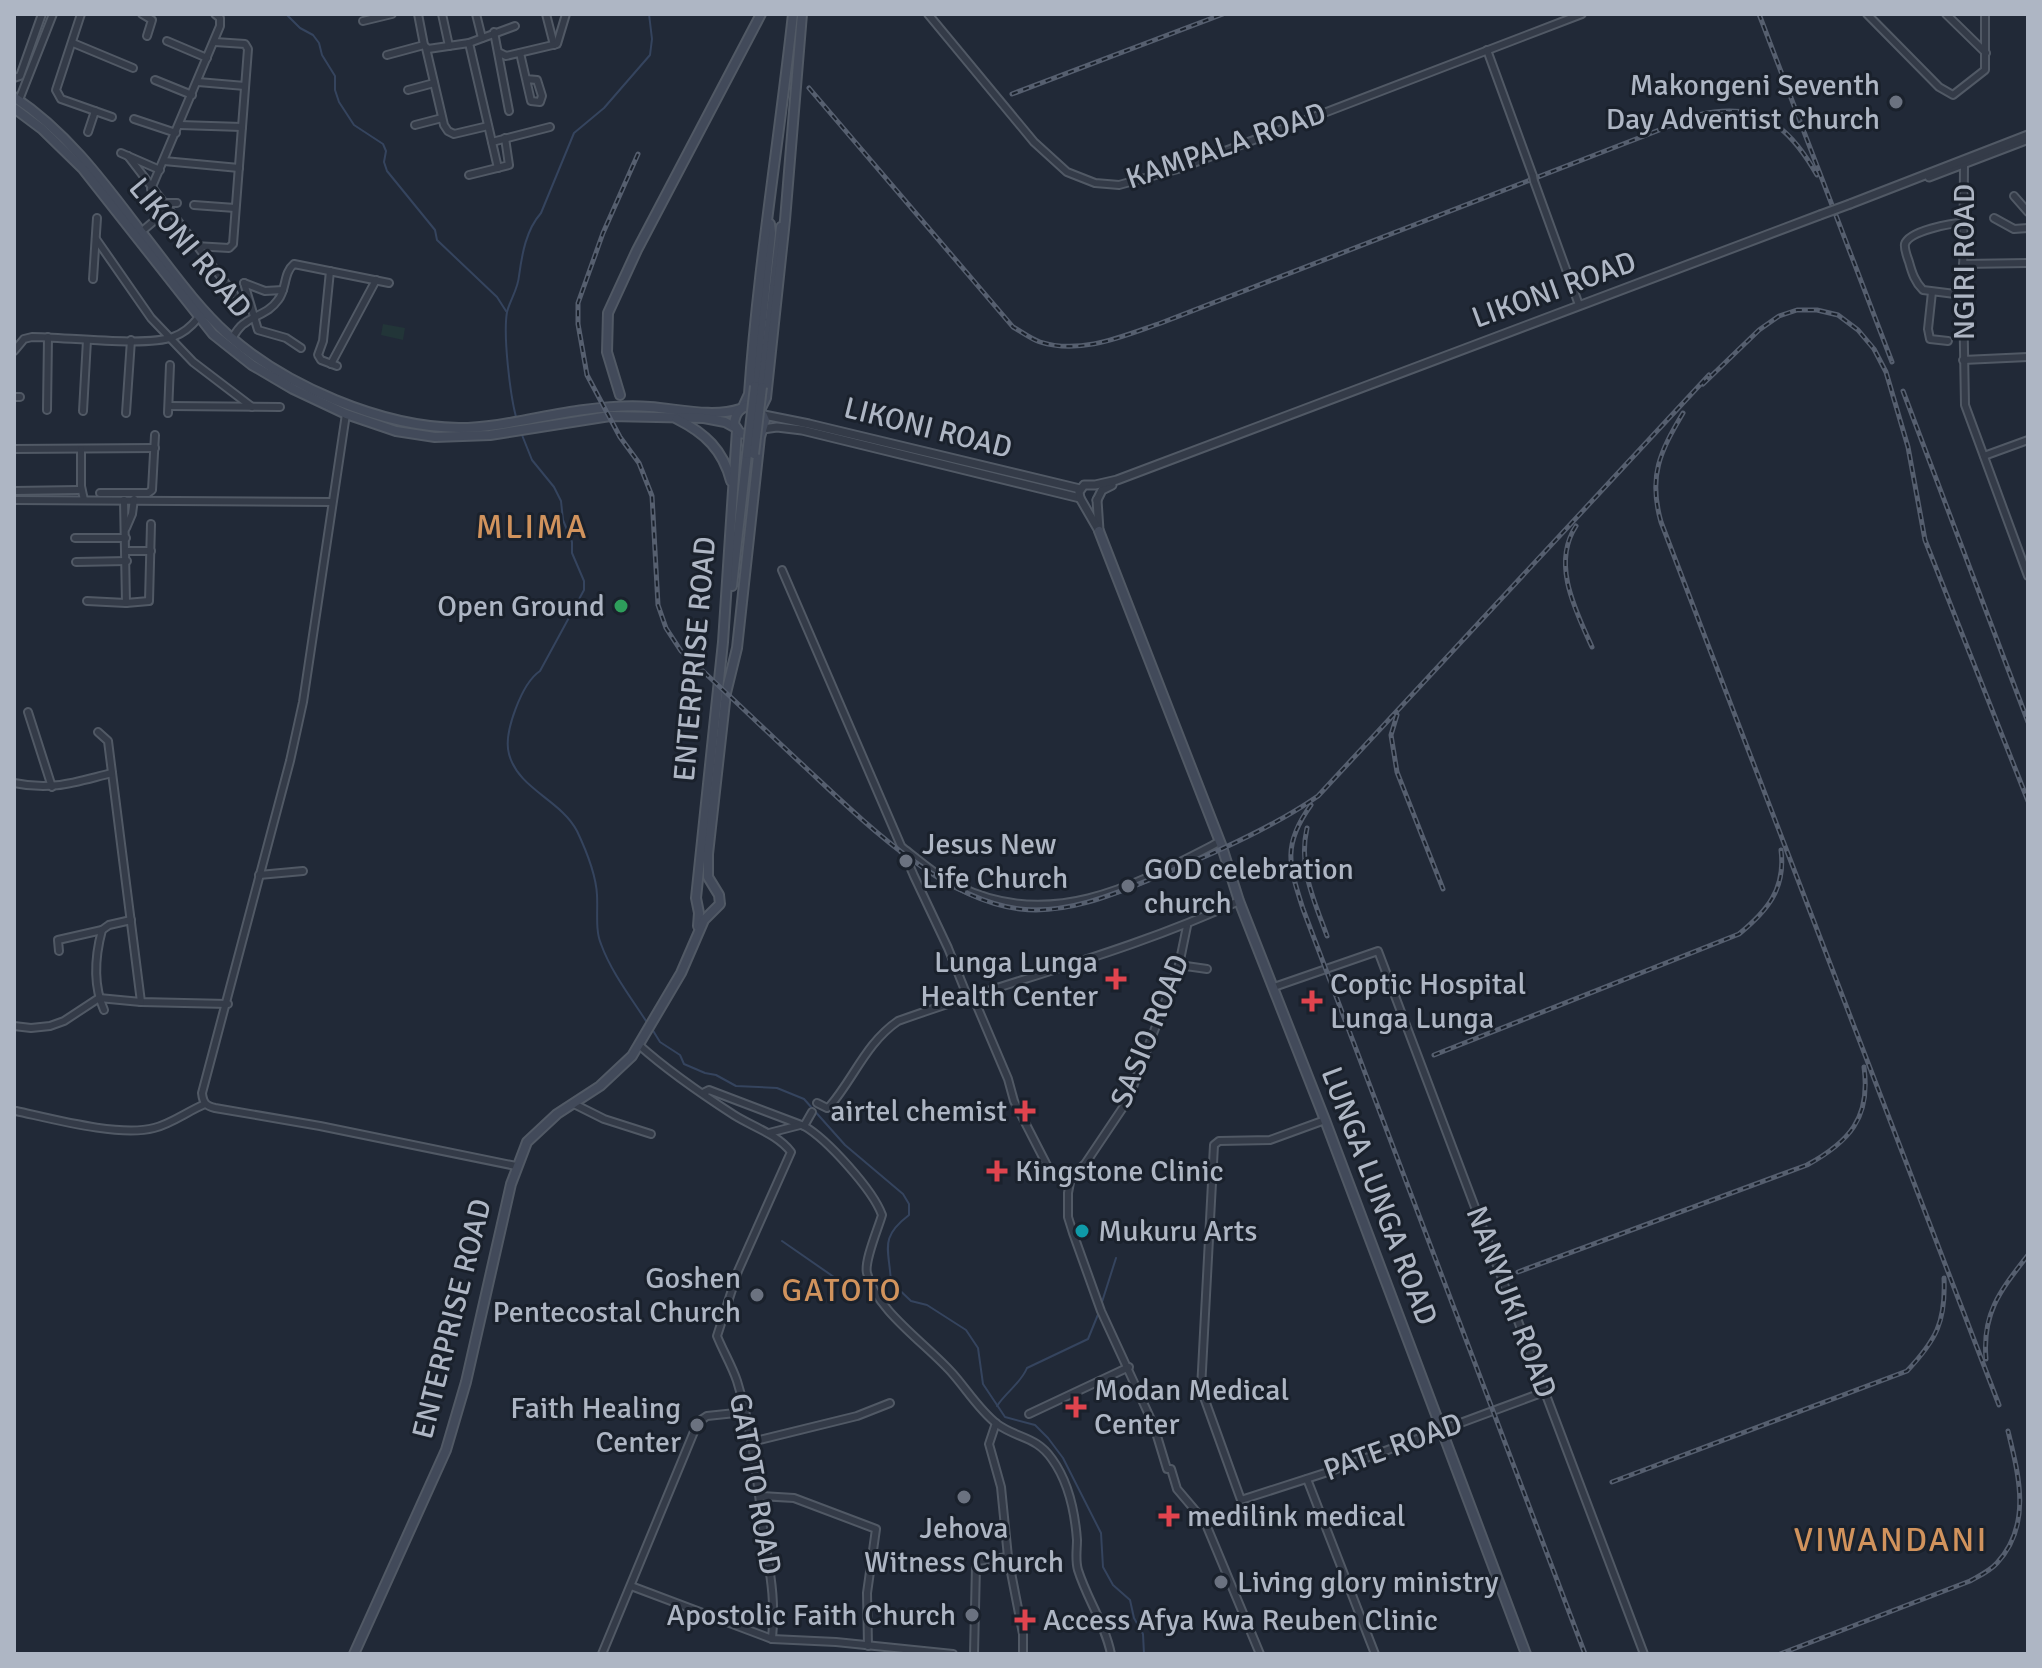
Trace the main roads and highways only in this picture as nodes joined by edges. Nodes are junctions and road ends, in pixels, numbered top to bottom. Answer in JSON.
{"nodes":[{"id":1,"x":761,"y":14,"type":"edge"},
{"id":2,"x":793,"y":14,"type":"edge"},
{"id":3,"x":802,"y":14,"type":"edge"},
{"id":4,"x":15,"y":104,"type":"edge"},
{"id":5,"x":768,"y":216,"type":"junction"},
{"id":6,"x":785,"y":220,"type":"junction"},
{"id":7,"x":620,"y":395,"type":"junction"},
{"id":8,"x":616,"y":406,"type":"junction"},
{"id":9,"x":628,"y":406,"type":"junction"},
{"id":10,"x":742,"y":408,"type":"junction"},
{"id":11,"x":726,"y":412,"type":"junction"},
{"id":12,"x":762,"y":412,"type":"junction"},
{"id":13,"x":636,"y":416,"type":"junction"},
{"id":14,"x":616,"y":417,"type":"junction"},
{"id":15,"x":671,"y":417,"type":"junction"},
{"id":16,"x":725,"y":422,"type":"junction"},
{"id":17,"x":736,"y":429,"type":"junction"},
{"id":18,"x":762,"y":430,"type":"junction"},
{"id":19,"x":734,"y":494,"type":"junction"},
{"id":20,"x":1099,"y":531,"type":"road end"},
{"id":21,"x":723,"y":642,"type":"junction"},
{"id":22,"x":737,"y":648,"type":"junction"},
{"id":23,"x":713,"y":888,"type":"junction"},
{"id":24,"x":698,"y":892,"type":"junction"},
{"id":25,"x":698,"y":906,"type":"junction"},
{"id":26,"x":711,"y":911,"type":"junction"},
{"id":27,"x":697,"y":934,"type":"junction"},
{"id":28,"x":354,"y":1654,"type":"edge"},
{"id":29,"x":1526,"y":1654,"type":"edge"}],
"edges":[{"from":1,"to":7,"type":"main road"},
{"from":2,"to":5,"type":"main road"},
{"from":3,"to":6,"type":"main road"},
{"from":4,"to":8,"type":"main road","name":"LIKONI ROAD"},
{"from":4,"to":14,"type":"main road","name":"LIKONI ROAD"},
{"from":5,"to":10,"type":"main road"},
{"from":5,"to":21,"type":"main road","bridge":true},
{"from":6,"to":12,"type":"main road"},
{"from":6,"to":22,"type":"main road","bridge":true},
{"from":7,"to":8,"type":"main road"},
{"from":7,"to":9,"type":"main road"},
{"from":8,"to":9,"type":"main road","name":"LIKONI ROAD"},
{"from":8,"to":14,"type":"main road"},
{"from":9,"to":11,"type":"main road","name":"LIKONI ROAD"},
{"from":9,"to":13,"type":"main road"},
{"from":10,"to":11,"type":"main road","name":"LIKONI ROAD"},
{"from":10,"to":12,"type":"main road"},
{"from":10,"to":17,"type":"main road"},
{"from":11,"to":16,"type":"main road"},
{"from":12,"to":18,"type":"main road"},
{"from":13,"to":14,"type":"main road","name":"LIKONI ROAD"},
{"from":13,"to":15,"type":"main road","name":"LIKONI ROAD"},
{"from":15,"to":16,"type":"main road","name":"LIKONI ROAD"},
{"from":15,"to":19,"type":"main road"},
{"from":16,"to":17,"type":"main road","name":"LIKONI ROAD"},
{"from":17,"to":18,"type":"main road"},
{"from":17,"to":19,"type":"main road","name":"ENTERPRISE ROAD"},
{"from":18,"to":22,"type":"main road","name":"ENTERPRISE ROAD"},
{"from":19,"to":21,"type":"main road","name":"ENTERPRISE ROAD"},
{"from":20,"to":29,"type":"main road","name":"LUNGA LUNGA ROAD"},
{"from":21,"to":24,"type":"main road","name":"ENTERPRISE ROAD"},
{"from":22,"to":23,"type":"main road","name":"ENTERPRISE ROAD"},
{"from":23,"to":24,"type":"main road"},
{"from":23,"to":26,"type":"main road"},
{"from":24,"to":25,"type":"main road"},
{"from":25,"to":26,"type":"main road"},
{"from":25,"to":27,"type":"main road"},
{"from":26,"to":27,"type":"main road"},
{"from":27,"to":28,"type":"main road","name":"ENTERPRISE ROAD"}]}
